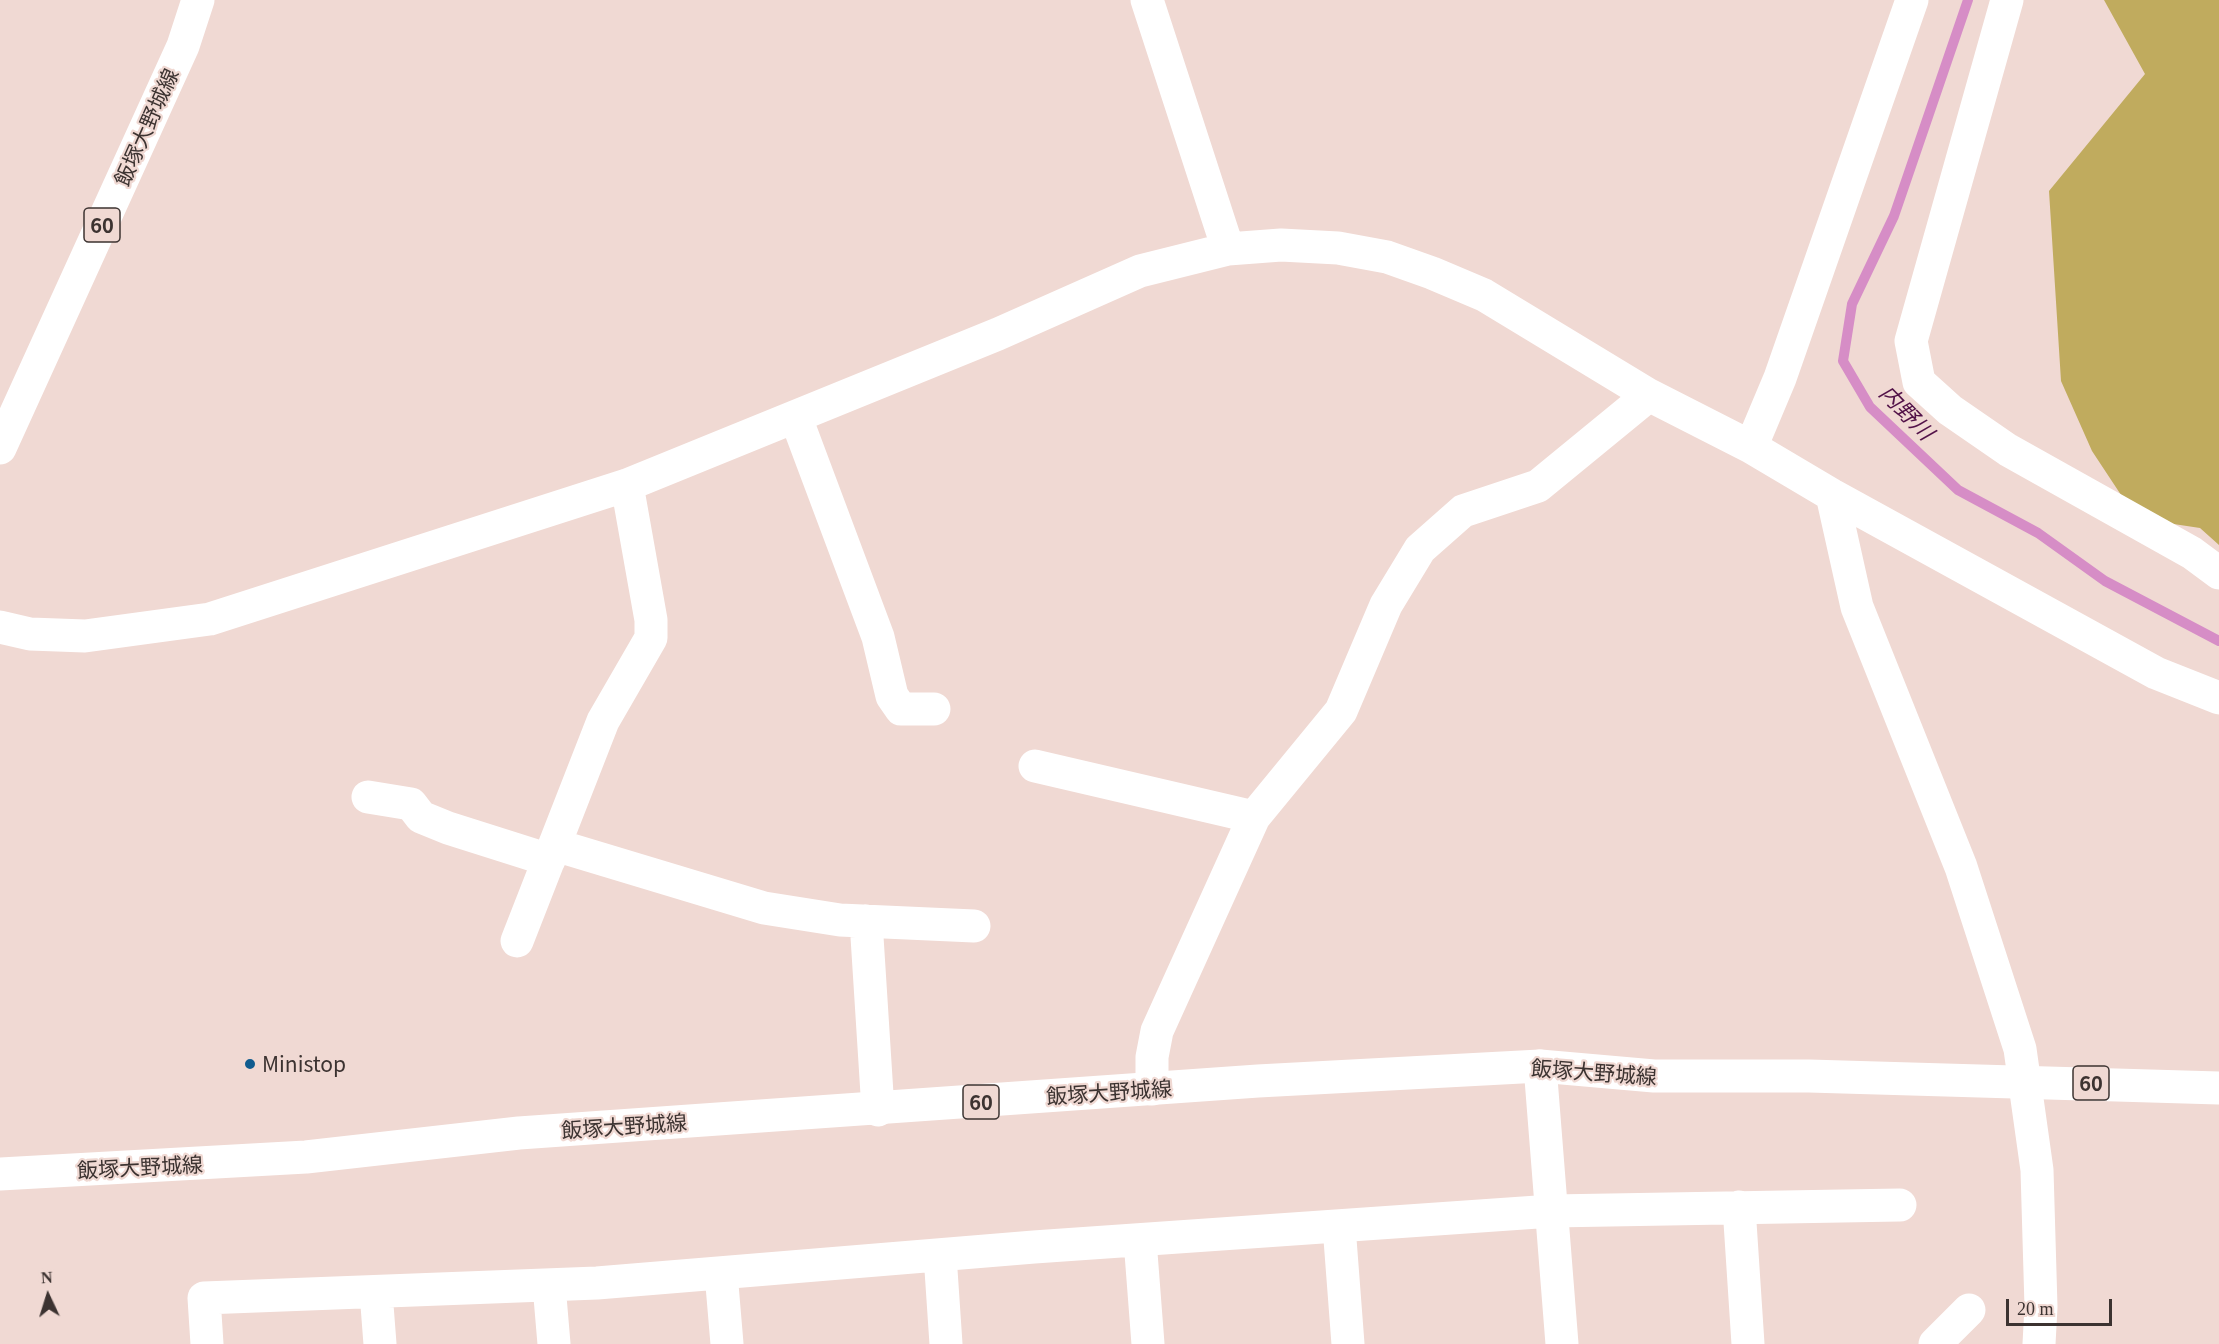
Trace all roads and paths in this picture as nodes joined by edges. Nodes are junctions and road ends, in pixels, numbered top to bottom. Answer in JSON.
{"nodes":[{"id":1,"x":198,"y":0,"type":"edge"},
{"id":2,"x":1147,"y":0,"type":"edge"},
{"id":3,"x":1912,"y":0,"type":"edge"},
{"id":4,"x":2007,"y":0,"type":"edge"},
{"id":5,"x":1228,"y":249,"type":"junction"},
{"id":6,"x":1649,"y":394,"type":"junction"},
{"id":7,"x":796,"y":418,"type":"junction"},
{"id":8,"x":1751,"y":447,"type":"junction"},
{"id":9,"x":0,"y":448,"type":"edge"},
{"id":10,"x":627,"y":485,"type":"junction"},
{"id":11,"x":1832,"y":495,"type":"junction"},
{"id":12,"x":2219,"y":573,"type":"edge"},
{"id":13,"x":0,"y":627,"type":"edge"},
{"id":14,"x":2219,"y":698,"type":"edge"},
{"id":15,"x":934,"y":710,"type":"dead end"},
{"id":16,"x":1035,"y":766,"type":"dead end"},
{"id":17,"x":368,"y":797,"type":"dead end"},
{"id":18,"x":1254,"y":817,"type":"junction"},
{"id":19,"x":552,"y":852,"type":"junction"},
{"id":20,"x":866,"y":921,"type":"junction"},
{"id":21,"x":974,"y":926,"type":"dead end"},
{"id":22,"x":517,"y":941,"type":"dead end"},
{"id":23,"x":1540,"y":1066,"type":"junction"},
{"id":24,"x":2219,"y":1088,"type":"edge"},
{"id":25,"x":1152,"y":1089,"type":"junction"},
{"id":26,"x":878,"y":1110,"type":"junction"},
{"id":27,"x":0,"y":1174,"type":"edge"},
{"id":28,"x":1899,"y":1205,"type":"dead end"},
{"id":29,"x":1739,"y":1207,"type":"junction"},
{"id":30,"x":1551,"y":1211,"type":"junction"},
{"id":31,"x":1339,"y":1226,"type":"junction"},
{"id":32,"x":1140,"y":1240,"type":"junction"},
{"id":33,"x":940,"y":1255,"type":"junction"},
{"id":34,"x":721,"y":1273,"type":"junction"},
{"id":35,"x":549,"y":1285,"type":"junction"},
{"id":36,"x":376,"y":1292,"type":"junction"},
{"id":37,"x":1969,"y":1310,"type":"dead end"},
{"id":38,"x":207,"y":1344,"type":"edge"},
{"id":39,"x":380,"y":1344,"type":"edge"},
{"id":40,"x":554,"y":1344,"type":"edge"},
{"id":41,"x":727,"y":1344,"type":"edge"},
{"id":42,"x":946,"y":1344,"type":"edge"},
{"id":43,"x":1148,"y":1344,"type":"edge"},
{"id":44,"x":1348,"y":1344,"type":"edge"},
{"id":45,"x":1562,"y":1344,"type":"edge"},
{"id":46,"x":1748,"y":1344,"type":"edge"},
{"id":47,"x":1935,"y":1344,"type":"edge"},
{"id":48,"x":2038,"y":1344,"type":"edge"}],
"edges":[{"from":1,"to":9,"type":"street","name":"飯塚大野城線","number":"60"},
{"from":2,"to":5,"type":"street"},
{"from":3,"to":8,"type":"street"},
{"from":4,"to":12,"type":"street"},
{"from":5,"to":6,"type":"street"},
{"from":5,"to":7,"type":"street"},
{"from":6,"to":8,"type":"street"},
{"from":6,"to":18,"type":"street"},
{"from":7,"to":10,"type":"street"},
{"from":7,"to":15,"type":"street"},
{"from":8,"to":11,"type":"street"},
{"from":10,"to":13,"type":"street"},
{"from":10,"to":19,"type":"street"},
{"from":11,"to":14,"type":"street"},
{"from":11,"to":48,"type":"street"},
{"from":16,"to":18,"type":"street"},
{"from":17,"to":19,"type":"street"},
{"from":18,"to":25,"type":"street"},
{"from":19,"to":20,"type":"street"},
{"from":19,"to":22,"type":"street"},
{"from":20,"to":21,"type":"street"},
{"from":20,"to":26,"type":"street"},
{"from":23,"to":24,"type":"street","name":"飯塚大野城線","number":"60"},
{"from":23,"to":25,"type":"street","name":"飯塚大野城線","number":"60"},
{"from":23,"to":30,"type":"street"},
{"from":25,"to":26,"type":"street","name":"飯塚大野城線","number":"60"},
{"from":26,"to":27,"type":"street","name":"飯塚大野城線","number":"60"},
{"from":28,"to":29,"type":"street"},
{"from":29,"to":30,"type":"street"},
{"from":29,"to":46,"type":"street"},
{"from":30,"to":31,"type":"street"},
{"from":30,"to":45,"type":"street"},
{"from":31,"to":32,"type":"street"},
{"from":31,"to":44,"type":"street"},
{"from":32,"to":33,"type":"street"},
{"from":32,"to":43,"type":"street"},
{"from":33,"to":34,"type":"street"},
{"from":33,"to":42,"type":"street"},
{"from":34,"to":35,"type":"street"},
{"from":34,"to":41,"type":"street"},
{"from":35,"to":36,"type":"street"},
{"from":35,"to":40,"type":"street"},
{"from":36,"to":38,"type":"street"},
{"from":36,"to":39,"type":"street"},
{"from":37,"to":47,"type":"street"}]}
